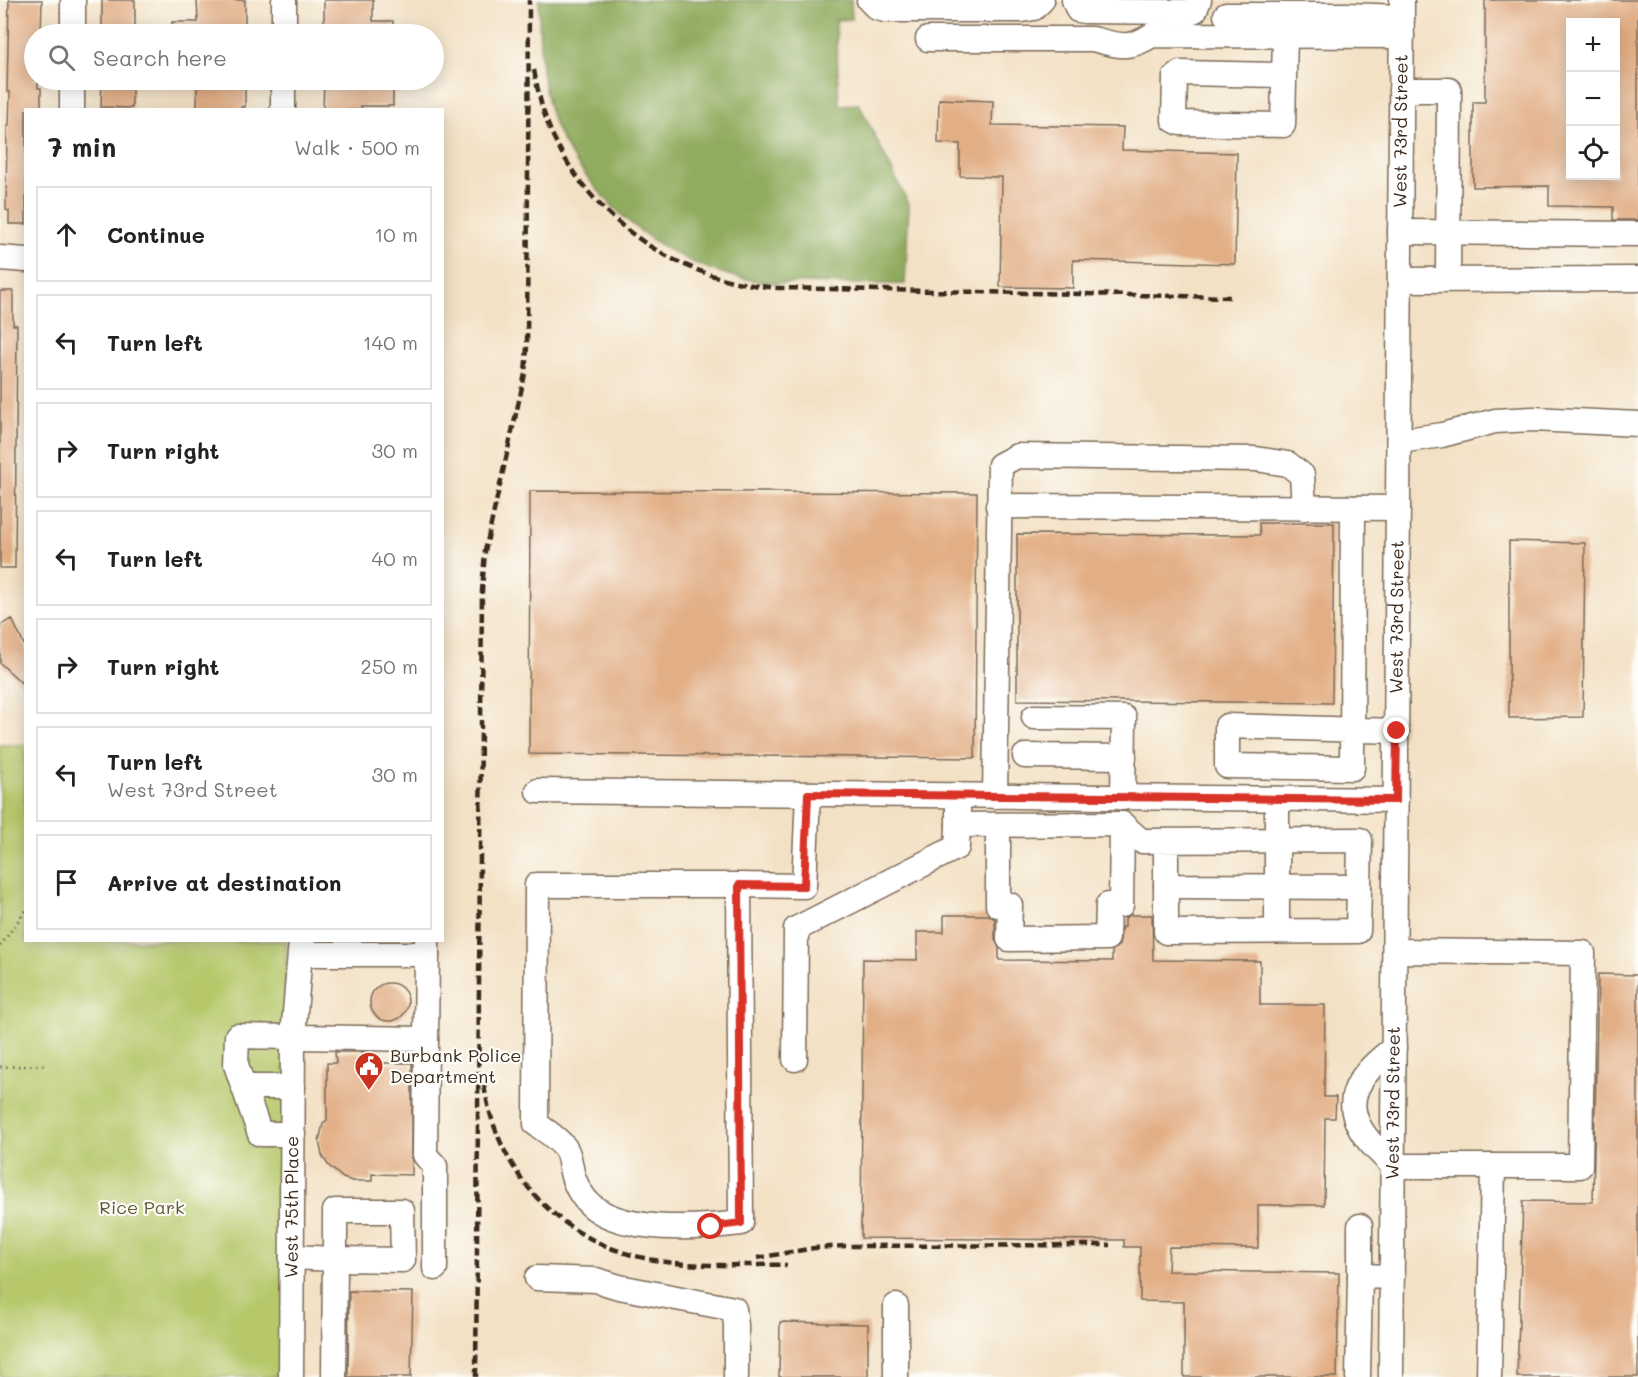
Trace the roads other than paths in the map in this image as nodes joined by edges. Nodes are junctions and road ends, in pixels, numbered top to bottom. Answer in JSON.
{"nodes":[{"id":1,"x":73,"y":0,"type":"edge"},
{"id":2,"x":284,"y":0,"type":"edge"},
{"id":3,"x":869,"y":0,"type":"edge"},
{"id":4,"x":1042,"y":0,"type":"edge"},
{"id":5,"x":1074,"y":0,"type":"edge"},
{"id":6,"x":1199,"y":0,"type":"edge"},
{"id":7,"x":1347,"y":8,"type":"edge"},
{"id":8,"x":1226,"y":15,"type":"dead end"},
{"id":9,"x":1402,"y":18,"type":"edge"},
{"id":10,"x":73,"y":24,"type":"edge"},
{"id":11,"x":284,"y":24,"type":"edge"},
{"id":12,"x":1285,"y":35,"type":"junction"},
{"id":13,"x":928,"y":39,"type":"dead end"},
{"id":14,"x":1284,"y":75,"type":"junction"},
{"id":15,"x":72,"y":90,"type":"edge"},
{"id":16,"x":283,"y":90,"type":"edge"},
{"id":17,"x":1401,"y":90,"type":"junction"},
{"id":18,"x":72,"y":108,"type":"edge"},
{"id":19,"x":283,"y":108,"type":"edge"},
{"id":20,"x":1400,"y":232,"type":"junction"},
{"id":21,"x":1448,"y":232,"type":"junction"},
{"id":22,"x":1638,"y":234,"type":"edge"},
{"id":23,"x":0,"y":258,"type":"edge"},
{"id":24,"x":24,"y":260,"type":"edge"},
{"id":25,"x":1448,"y":279,"type":"junction"},
{"id":26,"x":1638,"y":279,"type":"edge"},
{"id":27,"x":1400,"y":280,"type":"junction"},
{"id":28,"x":1638,"y":424,"type":"edge"},
{"id":29,"x":1399,"y":441,"type":"junction"},
{"id":30,"x":998,"y":507,"type":"junction"},
{"id":31,"x":1304,"y":508,"type":"junction"},
{"id":32,"x":1353,"y":508,"type":"junction"},
{"id":33,"x":1398,"y":508,"type":"junction"},
{"id":34,"x":1034,"y":717,"type":"dead end"},
{"id":35,"x":1353,"y":729,"type":"junction"},
{"id":36,"x":1397,"y":731,"type":"junction"},
{"id":37,"x":1025,"y":756,"type":"dead end"},
{"id":38,"x":1124,"y":757,"type":"junction"},
{"id":39,"x":1227,"y":766,"type":"junction"},
{"id":40,"x":538,"y":791,"type":"dead end"},
{"id":41,"x":808,"y":794,"type":"junction"},
{"id":42,"x":958,"y":795,"type":"junction"},
{"id":43,"x":995,"y":796,"type":"junction"},
{"id":44,"x":1132,"y":798,"type":"junction"},
{"id":45,"x":1226,"y":798,"type":"junction"},
{"id":46,"x":1277,"y":799,"type":"junction"},
{"id":47,"x":1396,"y":800,"type":"junction"},
{"id":48,"x":1122,"y":824,"type":"junction"},
{"id":49,"x":958,"y":825,"type":"junction"},
{"id":50,"x":998,"y":825,"type":"junction"},
{"id":51,"x":1141,"y":841,"type":"junction"},
{"id":52,"x":1166,"y":841,"type":"junction"},
{"id":53,"x":1277,"y":841,"type":"junction"},
{"id":54,"x":739,"y":885,"type":"junction"},
{"id":55,"x":1166,"y":886,"type":"junction"},
{"id":56,"x":1277,"y":887,"type":"junction"},
{"id":57,"x":1359,"y":887,"type":"junction"},
{"id":58,"x":1277,"y":931,"type":"junction"},
{"id":59,"x":301,"y":947,"type":"edge"},
{"id":60,"x":427,"y":947,"type":"edge"},
{"id":61,"x":1395,"y":951,"type":"junction"},
{"id":62,"x":293,"y":1037,"type":"junction"},
{"id":63,"x":426,"y":1039,"type":"junction"},
{"id":64,"x":1394,"y":1048,"type":"junction"},
{"id":65,"x":795,"y":1059,"type":"dead end"},
{"id":66,"x":244,"y":1087,"type":"junction"},
{"id":67,"x":293,"y":1088,"type":"junction"},
{"id":68,"x":293,"y":1134,"type":"junction"},
{"id":69,"x":1393,"y":1166,"type":"junction"},
{"id":70,"x":1493,"y":1166,"type":"junction"},
{"id":71,"x":1360,"y":1226,"type":"dead end"},
{"id":72,"x":292,"y":1257,"type":"junction"},
{"id":73,"x":435,"y":1268,"type":"dead end"},
{"id":74,"x":1360,"y":1276,"type":"junction"},
{"id":75,"x":1392,"y":1277,"type":"junction"},
{"id":76,"x":537,"y":1278,"type":"dead end"},
{"id":77,"x":896,"y":1306,"type":"dead end"},
{"id":78,"x":291,"y":1377,"type":"edge"},
{"id":79,"x":334,"y":1377,"type":"edge"},
{"id":80,"x":736,"y":1377,"type":"edge"},
{"id":81,"x":896,"y":1377,"type":"edge"},
{"id":82,"x":1358,"y":1377,"type":"edge"},
{"id":83,"x":1391,"y":1377,"type":"edge"},
{"id":84,"x":1489,"y":1377,"type":"edge"}],
"edges":[{"from":1,"to":10,"type":"street"},
{"from":2,"to":11,"type":"street"},
{"from":3,"to":4,"type":"street"},
{"from":5,"to":6,"type":"street"},
{"from":7,"to":8,"type":"street"},
{"from":7,"to":9,"type":"street"},
{"from":9,"to":12,"type":"street"},
{"from":9,"to":17,"type":"street","name":"West 73rd Street"},
{"from":12,"to":13,"type":"street"},
{"from":12,"to":14,"type":"street"},
{"from":14,"to":14,"type":"street"},
{"from":15,"to":18,"type":"street"},
{"from":16,"to":19,"type":"street"},
{"from":17,"to":20,"type":"street","name":"West 73rd Street"},
{"from":17,"to":21,"type":"street"},
{"from":20,"to":21,"type":"street"},
{"from":20,"to":27,"type":"street","name":"West 73rd Street"},
{"from":21,"to":22,"type":"street"},
{"from":21,"to":25,"type":"street"},
{"from":23,"to":24,"type":"street"},
{"from":25,"to":26,"type":"street"},
{"from":25,"to":27,"type":"street"},
{"from":27,"to":29,"type":"street","name":"West 73rd Street"},
{"from":28,"to":29,"type":"street"},
{"from":29,"to":33,"type":"street","name":"West 73rd Street"},
{"from":30,"to":31,"type":"street"},
{"from":30,"to":31,"type":"street"},
{"from":30,"to":43,"type":"street"},
{"from":31,"to":32,"type":"street"},
{"from":32,"to":33,"type":"street"},
{"from":32,"to":35,"type":"street"},
{"from":33,"to":36,"type":"street","name":"West 73rd Street"},
{"from":34,"to":38,"type":"street"},
{"from":35,"to":36,"type":"street"},
{"from":35,"to":39,"type":"street"},
{"from":35,"to":39,"type":"street"},
{"from":36,"to":47,"type":"street","name":"West 73rd Street"},
{"from":37,"to":38,"type":"street"},
{"from":38,"to":44,"type":"street"},
{"from":39,"to":45,"type":"street"},
{"from":40,"to":41,"type":"street"},
{"from":41,"to":42,"type":"street"},
{"from":41,"to":54,"type":"street"},
{"from":42,"to":43,"type":"street"},
{"from":42,"to":49,"type":"street"},
{"from":43,"to":44,"type":"street"},
{"from":44,"to":45,"type":"street"},
{"from":44,"to":51,"type":"street"},
{"from":45,"to":46,"type":"street"},
{"from":46,"to":47,"type":"street"},
{"from":46,"to":53,"type":"street"},
{"from":47,"to":61,"type":"street","name":"West 73rd Street"},
{"from":48,"to":50,"type":"street"},
{"from":48,"to":50,"type":"street"},
{"from":48,"to":51,"type":"street"},
{"from":49,"to":50,"type":"street"},
{"from":49,"to":65,"type":"street"},
{"from":51,"to":52,"type":"street"},
{"from":52,"to":53,"type":"street"},
{"from":52,"to":55,"type":"street"},
{"from":53,"to":56,"type":"street"},
{"from":53,"to":57,"type":"street"},
{"from":54,"to":54,"type":"street"},
{"from":55,"to":56,"type":"street"},
{"from":55,"to":58,"type":"street"},
{"from":56,"to":57,"type":"street"},
{"from":56,"to":58,"type":"street"},
{"from":57,"to":58,"type":"street"},
{"from":59,"to":60,"type":"street"},
{"from":59,"to":62,"type":"street","name":"West 75th Place"},
{"from":60,"to":63,"type":"street"},
{"from":61,"to":64,"type":"street","name":"West 73rd Street"},
{"from":61,"to":70,"type":"street"},
{"from":62,"to":63,"type":"street"},
{"from":62,"to":66,"type":"street"},
{"from":62,"to":67,"type":"street","name":"West 75th Place"},
{"from":63,"to":73,"type":"street"},
{"from":64,"to":69,"type":"street","name":"West 73rd Street"},
{"from":64,"to":69,"type":"street"},
{"from":66,"to":67,"type":"street"},
{"from":66,"to":68,"type":"street"},
{"from":67,"to":68,"type":"street","name":"West 75th Place"},
{"from":68,"to":72,"type":"street","name":"West 75th Place"},
{"from":69,"to":70,"type":"street"},
{"from":69,"to":75,"type":"street","name":"West 73rd Street"},
{"from":70,"to":84,"type":"street"},
{"from":71,"to":74,"type":"street"},
{"from":72,"to":78,"type":"street","name":"West 75th Place"},
{"from":72,"to":79,"type":"street"},
{"from":74,"to":75,"type":"street"},
{"from":74,"to":82,"type":"street"},
{"from":75,"to":83,"type":"street","name":"West 73rd Street"},
{"from":76,"to":80,"type":"street"},
{"from":77,"to":81,"type":"street"}]}
